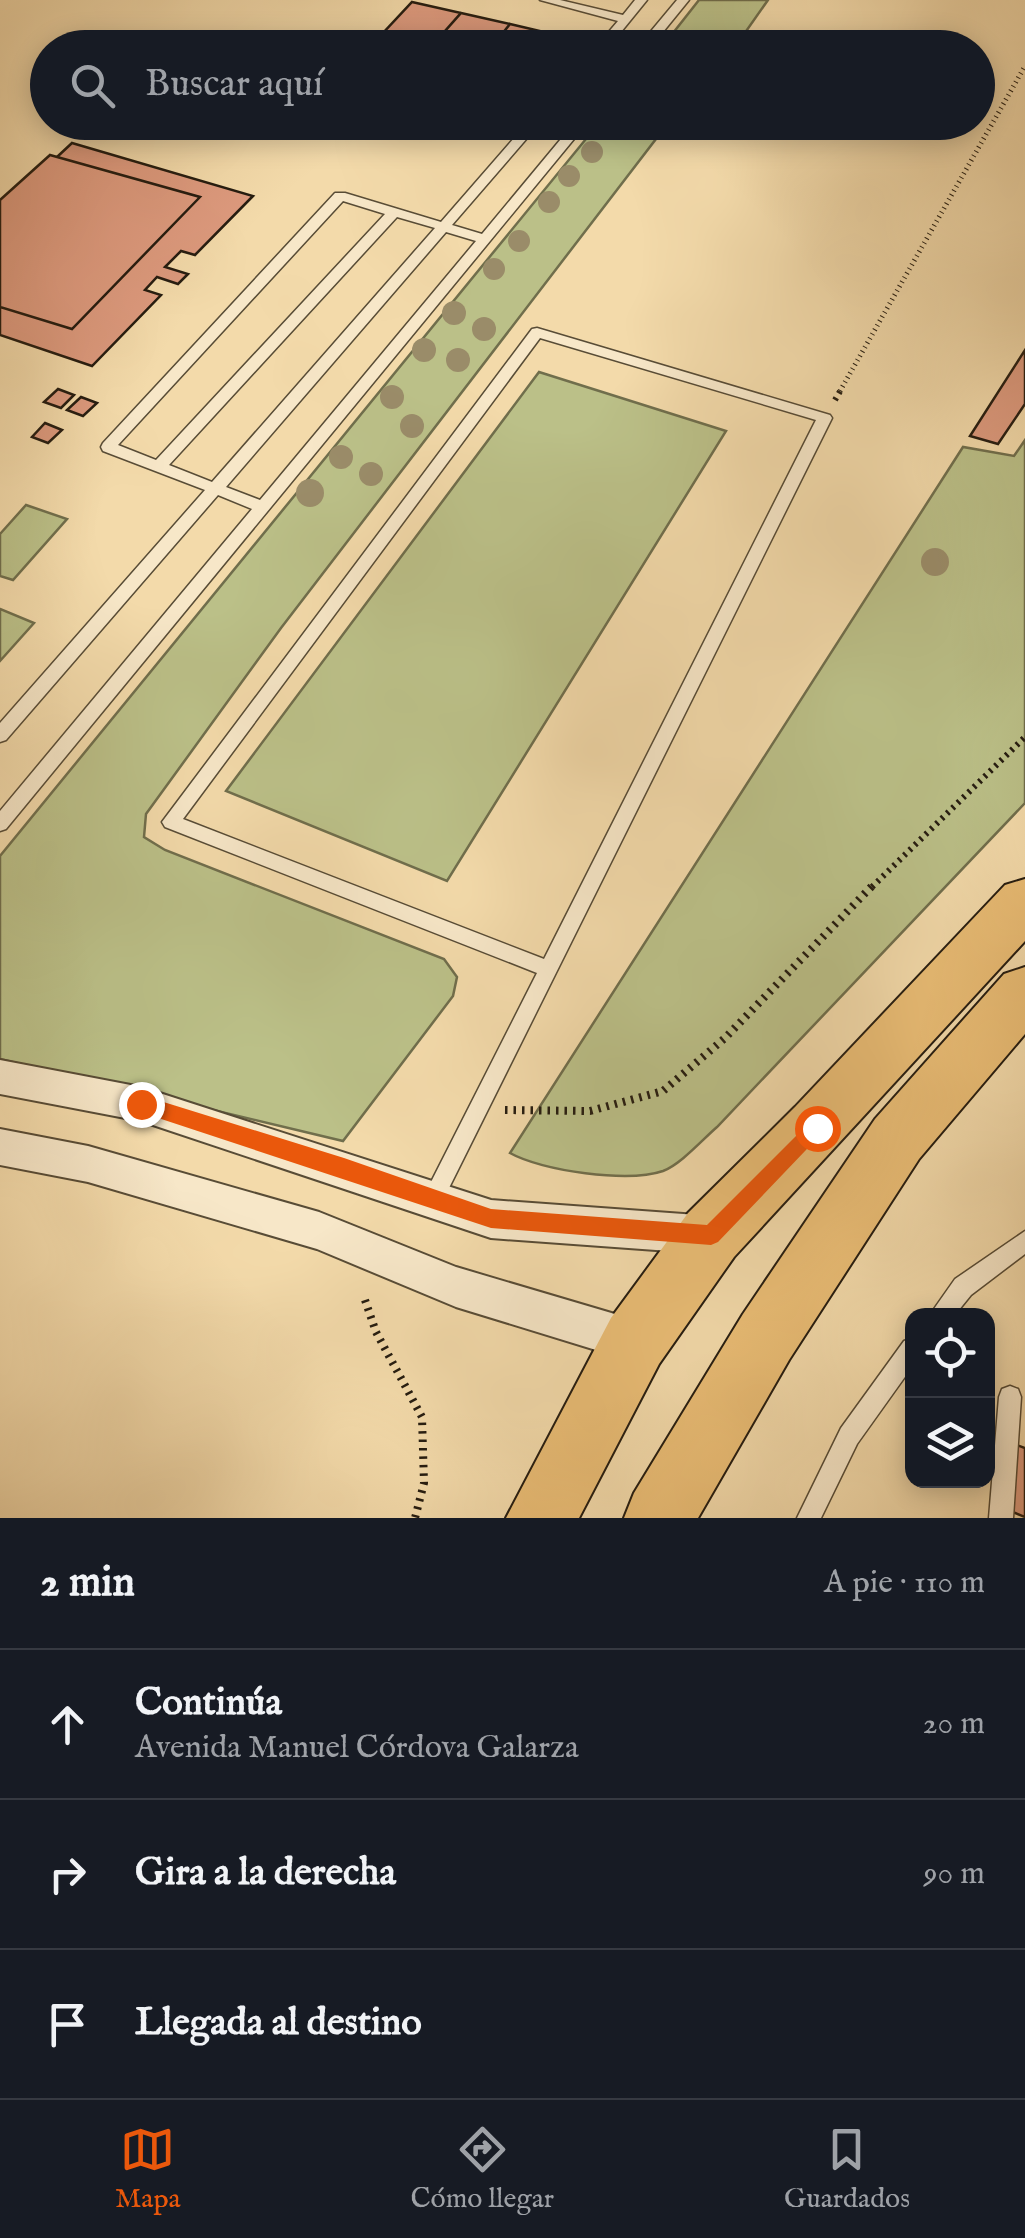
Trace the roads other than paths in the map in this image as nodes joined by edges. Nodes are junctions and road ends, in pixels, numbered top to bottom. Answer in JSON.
{"nodes":[{"id":1,"x":546,"y":0,"type":"edge"},
{"id":2,"x":640,"y":0,"type":"edge"},
{"id":3,"x":683,"y":0,"type":"edge"},
{"id":4,"x":626,"y":19,"type":"junction"},
{"id":5,"x":617,"y":30,"type":"edge"},
{"id":6,"x":659,"y":30,"type":"edge"},
{"id":7,"x":519,"y":140,"type":"edge"},
{"id":8,"x":567,"y":140,"type":"edge"},
{"id":9,"x":394,"y":212,"type":"junction"},
{"id":10,"x":444,"y":226,"type":"junction"},
{"id":11,"x":485,"y":240,"type":"junction"},
{"id":12,"x":159,"y":466,"type":"junction"},
{"id":13,"x":214,"y":487,"type":"junction"},
{"id":14,"x":263,"y":507,"type":"junction"},
{"id":15,"x":0,"y":734,"type":"edge"},
{"id":16,"x":0,"y":824,"type":"edge"},
{"id":17,"x":1025,"y":902,"type":"edge"},
{"id":18,"x":549,"y":969,"type":"junction"},
{"id":19,"x":1025,"y":992,"type":"edge"},
{"id":20,"x":0,"y":1077,"type":"edge"},
{"id":21,"x":0,"y":1147,"type":"edge"},
{"id":22,"x":434,"y":1197,"type":"junction"},
{"id":23,"x":711,"y":1235,"type":"junction"},
{"id":24,"x":1025,"y":1240,"type":"edge"},
{"id":25,"x":946,"y":1308,"type":"edge"},
{"id":26,"x":635,"y":1341,"type":"junction"},
{"id":27,"x":905,"y":1359,"type":"edge"},
{"id":28,"x":1010,"y":1398,"type":"dead end"},
{"id":29,"x":541,"y":1518,"type":"edge"},
{"id":30,"x":659,"y":1518,"type":"edge"},
{"id":31,"x":809,"y":1518,"type":"edge"},
{"id":32,"x":1002,"y":1518,"type":"edge"}],
"edges":[{"from":1,"to":4,"type":"lane"},
{"from":2,"to":4,"type":"lane"},
{"from":3,"to":6,"type":"lane"},
{"from":4,"to":5,"type":"lane"},
{"from":7,"to":10,"type":"lane"},
{"from":8,"to":11,"type":"lane"},
{"from":9,"to":10,"type":"lane"},
{"from":9,"to":12,"type":"lane"},
{"from":9,"to":12,"type":"lane"},
{"from":10,"to":11,"type":"lane"},
{"from":10,"to":13,"type":"lane"},
{"from":11,"to":14,"type":"lane"},
{"from":12,"to":13,"type":"lane"},
{"from":13,"to":14,"type":"lane"},
{"from":13,"to":15,"type":"lane"},
{"from":14,"to":16,"type":"lane"},
{"from":17,"to":23,"type":"main road"},
{"from":18,"to":18,"type":"lane"},
{"from":18,"to":22,"type":"lane"},
{"from":19,"to":30,"type":"main road"},
{"from":20,"to":22,"type":"street"},
{"from":21,"to":26,"type":"street"},
{"from":22,"to":23,"type":"street"},
{"from":23,"to":26,"type":"main road"},
{"from":24,"to":25,"type":"lane"},
{"from":26,"to":29,"type":"main road"},
{"from":27,"to":31,"type":"lane"},
{"from":28,"to":32,"type":"lane"}]}
